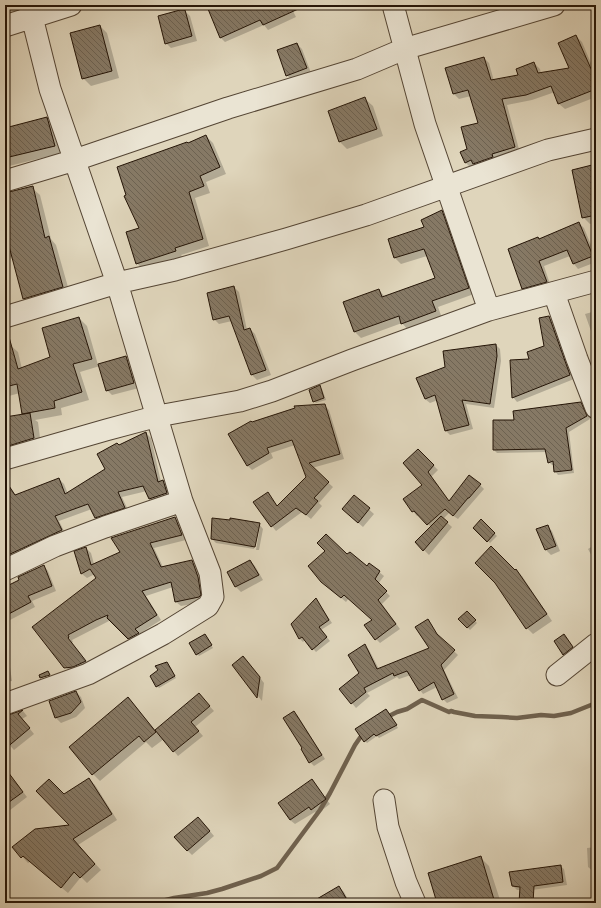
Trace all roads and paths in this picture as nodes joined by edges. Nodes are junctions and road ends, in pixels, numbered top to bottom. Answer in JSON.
{"nodes":[{"id":1,"x":71,"y":5,"type":"edge"},
{"id":2,"x":393,"y":5,"type":"edge"},
{"id":3,"x":554,"y":5,"type":"edge"},
{"id":4,"x":31,"y":11,"type":"edge"},
{"id":5,"x":5,"y":26,"type":"edge"},
{"id":6,"x":404,"y":49,"type":"junction"},
{"id":7,"x":596,"y":139,"type":"edge"},
{"id":8,"x":75,"y":160,"type":"junction"},
{"id":9,"x":5,"y":181,"type":"edge"},
{"id":10,"x":447,"y":185,"type":"junction"},
{"id":11,"x":596,"y":281,"type":"edge"},
{"id":12,"x":117,"y":283,"type":"junction"},
{"id":13,"x":554,"y":293,"type":"junction"},
{"id":14,"x":489,"y":310,"type":"junction"},
{"id":15,"x":5,"y":316,"type":"edge"},
{"id":16,"x":596,"y":408,"type":"edge"},
{"id":17,"x":158,"y":416,"type":"junction"},
{"id":18,"x":5,"y":459,"type":"edge"},
{"id":19,"x":182,"y":501,"type":"junction"},
{"id":20,"x":5,"y":570,"type":"edge"},
{"id":21,"x":596,"y":644,"type":"edge"},
{"id":22,"x":557,"y":675,"type":"dead end"},
{"id":23,"x":5,"y":704,"type":"edge"},
{"id":24,"x":384,"y":800,"type":"dead end"},
{"id":25,"x":415,"y":903,"type":"edge"}],
"edges":[{"from":1,"to":4,"type":"street"},
{"from":2,"to":6,"type":"street"},
{"from":3,"to":6,"type":"street"},
{"from":4,"to":5,"type":"street"},
{"from":4,"to":8,"type":"street"},
{"from":6,"to":8,"type":"street"},
{"from":6,"to":10,"type":"street"},
{"from":7,"to":10,"type":"street"},
{"from":8,"to":9,"type":"street"},
{"from":8,"to":12,"type":"street"},
{"from":10,"to":12,"type":"street"},
{"from":10,"to":14,"type":"street"},
{"from":11,"to":13,"type":"street"},
{"from":12,"to":15,"type":"street"},
{"from":12,"to":17,"type":"street"},
{"from":13,"to":14,"type":"street"},
{"from":13,"to":16,"type":"street"},
{"from":14,"to":17,"type":"street"},
{"from":17,"to":18,"type":"street"},
{"from":17,"to":19,"type":"street"},
{"from":19,"to":20,"type":"street"},
{"from":19,"to":23,"type":"street"},
{"from":21,"to":22,"type":"street"},
{"from":24,"to":25,"type":"street"}]}
